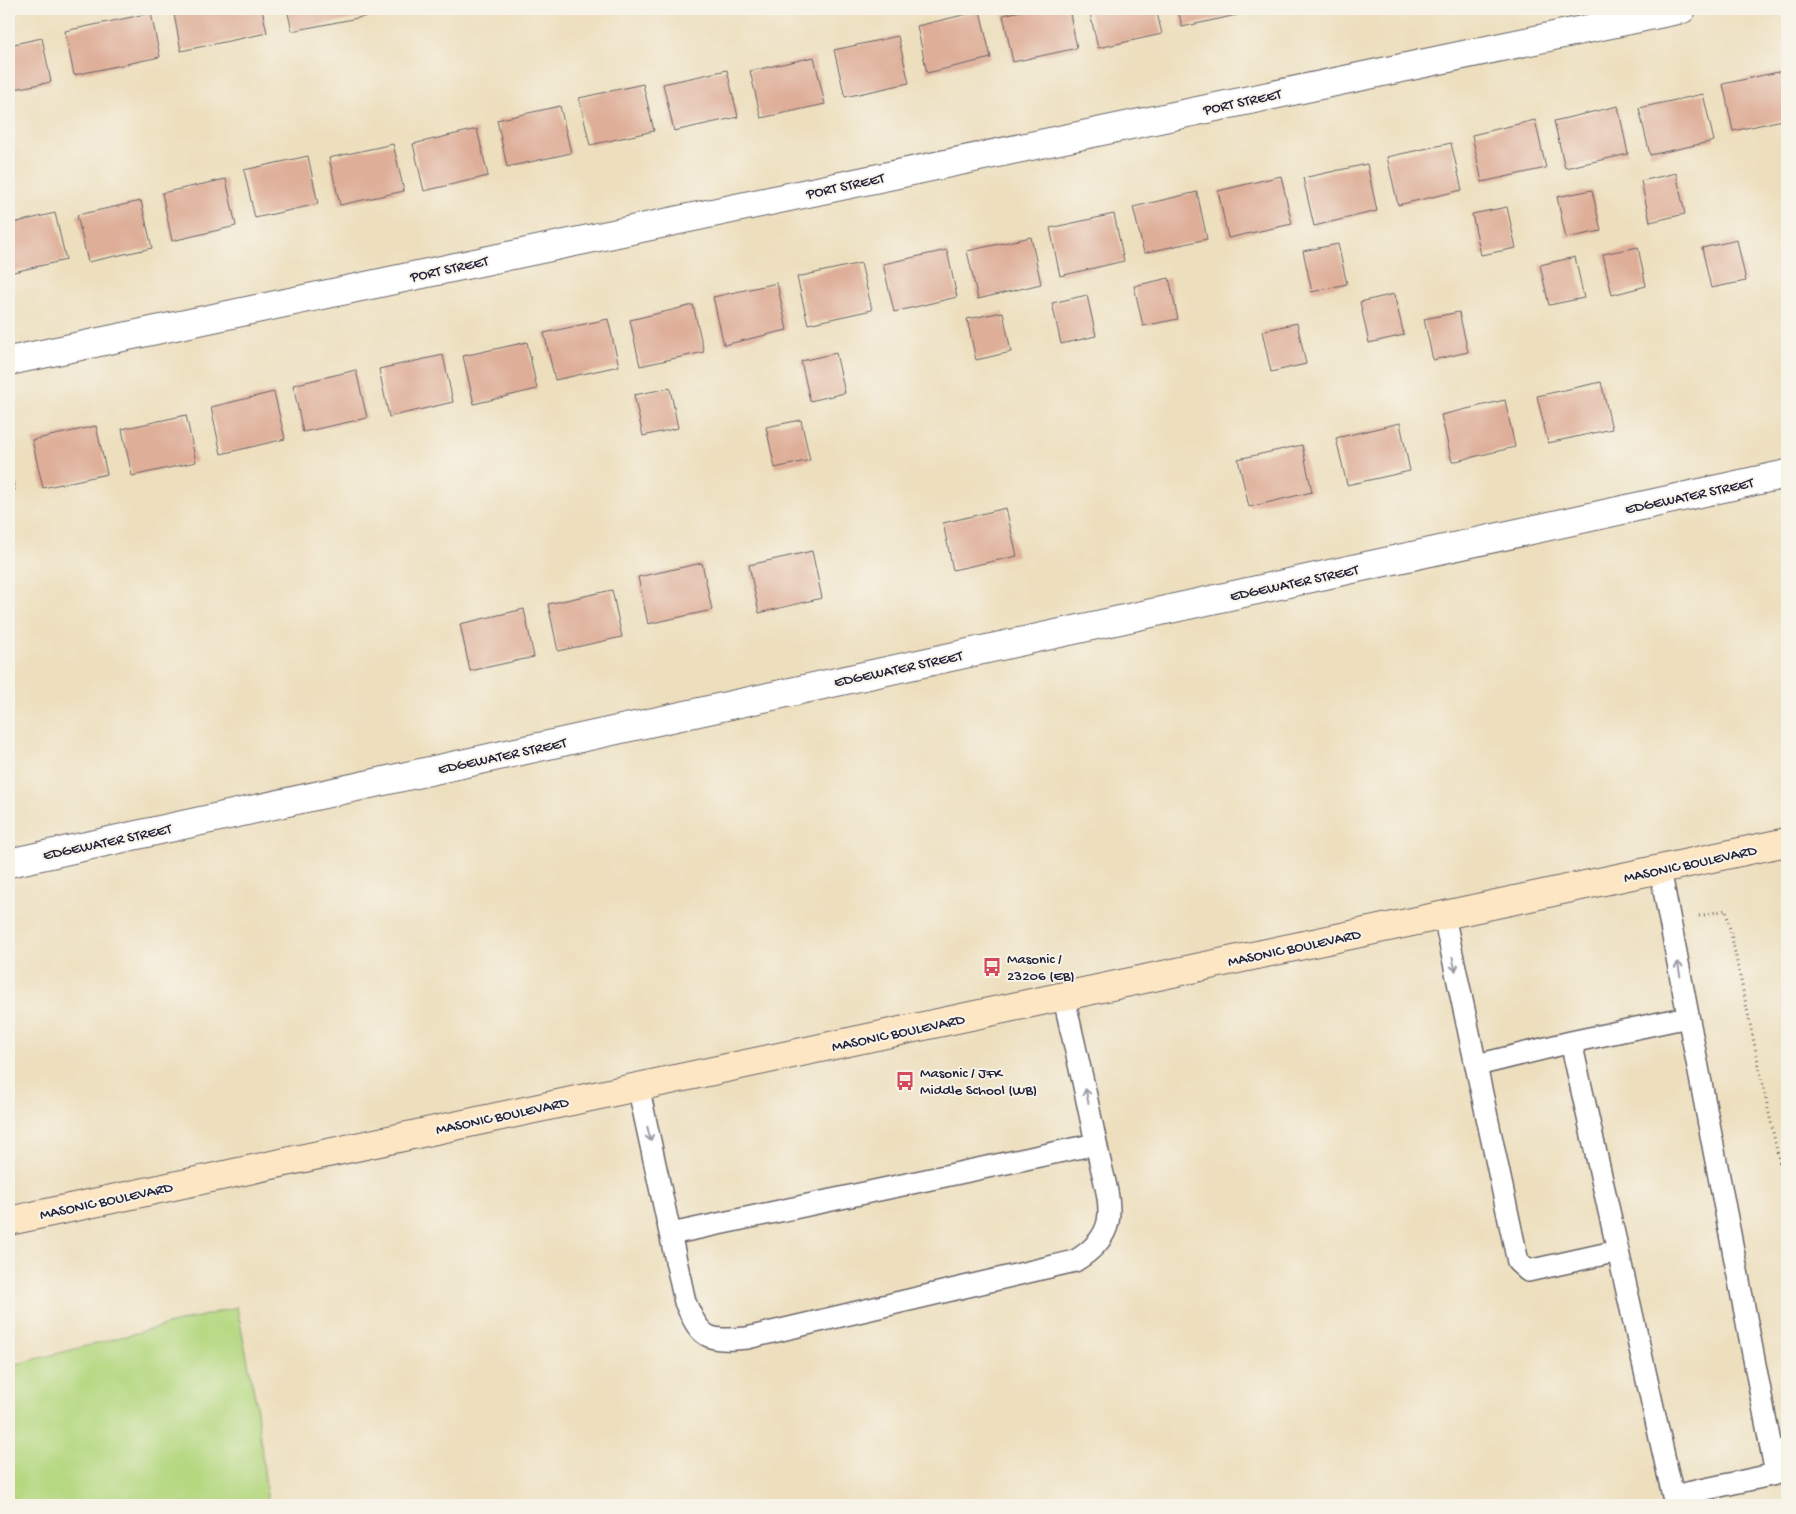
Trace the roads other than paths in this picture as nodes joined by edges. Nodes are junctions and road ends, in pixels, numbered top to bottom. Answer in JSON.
{"nodes":[{"id":1,"x":1682,"y":9,"type":"edge"},
{"id":2,"x":9,"y":361,"type":"edge"},
{"id":3,"x":1787,"y":474,"type":"edge"},
{"id":4,"x":1787,"y":842,"type":"edge"},
{"id":5,"x":9,"y":863,"type":"edge"},
{"id":6,"x":1660,"y":869,"type":"junction"},
{"id":7,"x":1444,"y":916,"type":"junction"},
{"id":8,"x":1063,"y":996,"type":"junction"},
{"id":9,"x":1688,"y":1017,"type":"junction"},
{"id":10,"x":1571,"y":1042,"type":"junction"},
{"id":11,"x":1477,"y":1065,"type":"junction"},
{"id":12,"x":638,"y":1086,"type":"junction"},
{"id":13,"x":1096,"y":1144,"type":"junction"},
{"id":14,"x":9,"y":1221,"type":"edge"},
{"id":15,"x":670,"y":1234,"type":"junction"},
{"id":16,"x":1618,"y":1251,"type":"junction"}],
"edges":[{"from":1,"to":2,"type":"street","name":"PORT STREET"},
{"from":3,"to":5,"type":"street","name":"EDGEWATER STREET"},
{"from":4,"to":6,"type":"street","name":"MASONIC BOULEVARD"},
{"from":6,"to":7,"type":"street","name":"MASONIC BOULEVARD"},
{"from":9,"to":6,"type":"lane","one_way":true},
{"from":7,"to":8,"type":"street","name":"MASONIC BOULEVARD"},
{"from":7,"to":11,"type":"lane","one_way":true},
{"from":8,"to":12,"type":"street","name":"MASONIC BOULEVARD"},
{"from":13,"to":8,"type":"lane","one_way":true},
{"from":9,"to":10,"type":"lane"},
{"from":9,"to":16,"type":"lane"},
{"from":10,"to":11,"type":"lane"},
{"from":10,"to":16,"type":"lane"},
{"from":11,"to":16,"type":"lane"},
{"from":12,"to":14,"type":"street","name":"MASONIC BOULEVARD"},
{"from":12,"to":15,"type":"lane","one_way":true},
{"from":13,"to":15,"type":"lane"},
{"from":13,"to":15,"type":"lane"}]}
